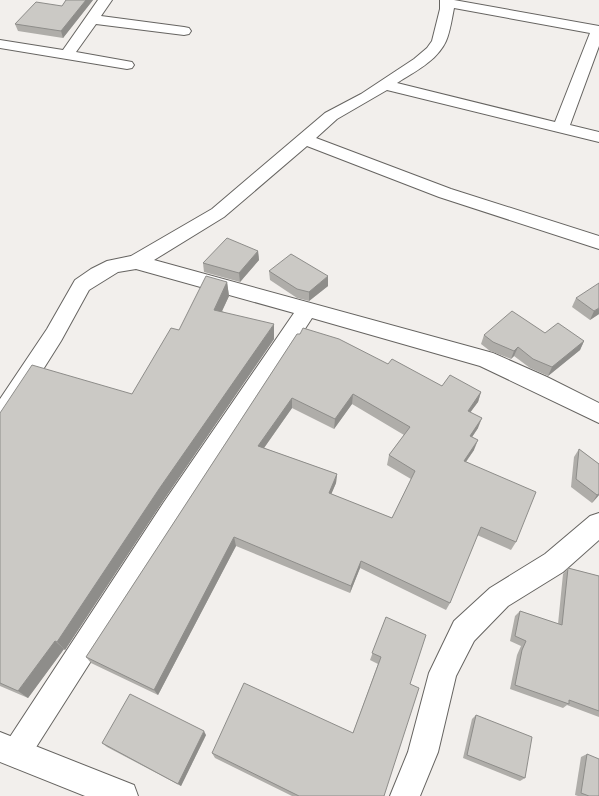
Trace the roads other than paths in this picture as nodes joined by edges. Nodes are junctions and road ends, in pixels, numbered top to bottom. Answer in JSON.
{"nodes":[{"id":1,"x":100,"y":0,"type":"edge"},
{"id":2,"x":447,"y":2,"type":"edge"},
{"id":3,"x":92,"y":19,"type":"junction"},
{"id":4,"x":598,"y":30,"type":"edge"},
{"id":5,"x":184,"y":31,"type":"dead end"},
{"id":6,"x":0,"y":44,"type":"edge"},
{"id":7,"x":67,"y":55,"type":"junction"},
{"id":8,"x":127,"y":65,"type":"dead end"},
{"id":9,"x":385,"y":85,"type":"junction"},
{"id":10,"x":561,"y":128,"type":"junction"},
{"id":11,"x":599,"y":137,"type":"edge"},
{"id":12,"x":306,"y":139,"type":"junction"},
{"id":13,"x":599,"y":243,"type":"edge"},
{"id":14,"x":136,"y":262,"type":"junction"},
{"id":15,"x":308,"y":309,"type":"junction"},
{"id":16,"x":599,"y":414,"type":"edge"},
{"id":17,"x":0,"y":418,"type":"edge"},
{"id":18,"x":599,"y":524,"type":"edge"},
{"id":19,"x":8,"y":750,"type":"edge"},
{"id":20,"x":123,"y":796,"type":"edge"},
{"id":21,"x":405,"y":796,"type":"edge"}],
"edges":[{"from":1,"to":3,"type":"street"},
{"from":2,"to":4,"type":"street"},
{"from":2,"to":9,"type":"street"},
{"from":3,"to":5,"type":"street"},
{"from":3,"to":7,"type":"street"},
{"from":4,"to":10,"type":"street"},
{"from":6,"to":7,"type":"street"},
{"from":7,"to":8,"type":"street"},
{"from":9,"to":10,"type":"street"},
{"from":9,"to":12,"type":"street"},
{"from":10,"to":11,"type":"street"},
{"from":12,"to":13,"type":"street"},
{"from":12,"to":14,"type":"street"},
{"from":14,"to":15,"type":"street"},
{"from":14,"to":17,"type":"street"},
{"from":15,"to":16,"type":"street"},
{"from":15,"to":19,"type":"street"},
{"from":18,"to":21,"type":"street"},
{"from":19,"to":20,"type":"street"}]}
